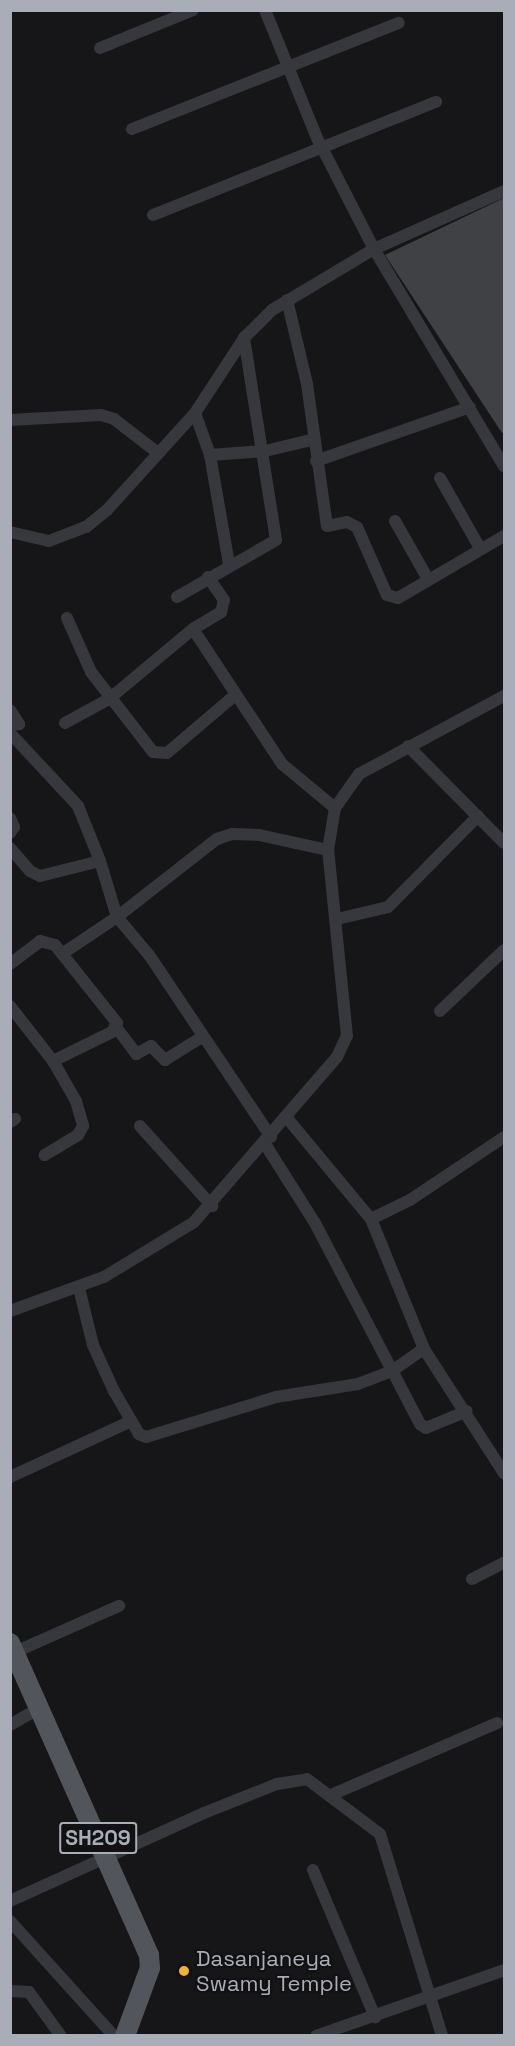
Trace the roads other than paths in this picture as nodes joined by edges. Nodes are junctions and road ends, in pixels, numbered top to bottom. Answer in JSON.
{"nodes":[{"id":1,"x":193,"y":10,"type":"edge"},
{"id":2,"x":265,"y":10,"type":"edge"},
{"id":3,"x":399,"y":23,"type":"dead end"},
{"id":4,"x":100,"y":48,"type":"dead end"},
{"id":5,"x":288,"y":66,"type":"junction"},
{"id":6,"x":436,"y":102,"type":"dead end"},
{"id":7,"x":132,"y":129,"type":"dead end"},
{"id":8,"x":323,"y":149,"type":"junction"},
{"id":9,"x":504,"y":191,"type":"edge"},
{"id":10,"x":153,"y":214,"type":"dead end"},
{"id":11,"x":374,"y":249,"type":"junction"},
{"id":12,"x":287,"y":300,"type":"junction"},
{"id":13,"x":244,"y":338,"type":"junction"},
{"id":14,"x":470,"y":407,"type":"junction"},
{"id":15,"x":195,"y":413,"type":"junction"},
{"id":16,"x":10,"y":420,"type":"edge"},
{"id":17,"x":315,"y":439,"type":"junction"},
{"id":18,"x":265,"y":451,"type":"junction"},
{"id":19,"x":158,"y":453,"type":"junction"},
{"id":20,"x":210,"y":455,"type":"junction"},
{"id":21,"x":316,"y":461,"type":"junction"},
{"id":22,"x":504,"y":466,"type":"edge"},
{"id":23,"x":440,"y":478,"type":"dead end"},
{"id":24,"x":395,"y":521,"type":"dead end"},
{"id":25,"x":10,"y":532,"type":"edge"},
{"id":26,"x":504,"y":536,"type":"edge"},
{"id":27,"x":480,"y":548,"type":"junction"},
{"id":28,"x":229,"y":564,"type":"junction"},
{"id":29,"x":208,"y":577,"type":"junction"},
{"id":30,"x":428,"y":579,"type":"junction"},
{"id":31,"x":177,"y":597,"type":"dead end"},
{"id":32,"x":68,"y":618,"type":"dead end"},
{"id":33,"x":193,"y":629,"type":"junction"},
{"id":34,"x":234,"y":696,"type":"junction"},
{"id":35,"x":504,"y":696,"type":"edge"},
{"id":36,"x":110,"y":699,"type":"junction"},
{"id":37,"x":10,"y":710,"type":"edge"},
{"id":38,"x":65,"y":723,"type":"dead end"},
{"id":39,"x":10,"y":726,"type":"edge"},
{"id":40,"x":10,"y":733,"type":"edge"},
{"id":41,"x":408,"y":746,"type":"junction"},
{"id":42,"x":335,"y":808,"type":"junction"},
{"id":43,"x":478,"y":816,"type":"junction"},
{"id":44,"x":10,"y":818,"type":"edge"},
{"id":45,"x":10,"y":833,"type":"edge"},
{"id":46,"x":504,"y":843,"type":"edge"},
{"id":47,"x":10,"y":848,"type":"edge"},
{"id":48,"x":328,"y":850,"type":"junction"},
{"id":49,"x":100,"y":861,"type":"junction"},
{"id":50,"x":117,"y":918,"type":"junction"},
{"id":51,"x":337,"y":919,"type":"junction"},
{"id":52,"x":504,"y":950,"type":"edge"},
{"id":53,"x":62,"y":954,"type":"junction"},
{"id":54,"x":10,"y":964,"type":"edge"},
{"id":55,"x":10,"y":1006,"type":"edge"},
{"id":56,"x":440,"y":1011,"type":"dead end"},
{"id":57,"x":116,"y":1027,"type":"junction"},
{"id":58,"x":202,"y":1037,"type":"junction"},
{"id":59,"x":53,"y":1061,"type":"junction"},
{"id":60,"x":286,"y":1118,"type":"junction"},
{"id":61,"x":140,"y":1126,"type":"dead end"},
{"id":62,"x":504,"y":1137,"type":"edge"},
{"id":63,"x":268,"y":1140,"type":"junction"},
{"id":64,"x":45,"y":1155,"type":"dead end"},
{"id":65,"x":212,"y":1206,"type":"junction"},
{"id":66,"x":371,"y":1219,"type":"junction"},
{"id":67,"x":79,"y":1288,"type":"junction"},
{"id":68,"x":10,"y":1311,"type":"edge"},
{"id":69,"x":424,"y":1349,"type":"junction"},
{"id":70,"x":392,"y":1371,"type":"junction"},
{"id":71,"x":467,"y":1411,"type":"junction"},
{"id":72,"x":131,"y":1421,"type":"junction"},
{"id":73,"x":504,"y":1473,"type":"edge"},
{"id":74,"x":10,"y":1477,"type":"edge"},
{"id":75,"x":504,"y":1563,"type":"edge"},
{"id":76,"x":472,"y":1579,"type":"dead end"},
{"id":77,"x":119,"y":1606,"type":"dead end"},
{"id":78,"x":13,"y":1648,"type":"edge"},
{"id":79,"x":40,"y":1708,"type":"junction"},
{"id":80,"x":497,"y":1723,"type":"dead end"},
{"id":81,"x":10,"y":1725,"type":"edge"},
{"id":82,"x":331,"y":1795,"type":"junction"},
{"id":83,"x":106,"y":1856,"type":"junction"},
{"id":84,"x":313,"y":1870,"type":"dead end"},
{"id":85,"x":10,"y":1901,"type":"edge"},
{"id":86,"x":10,"y":1921,"type":"edge"},
{"id":87,"x":504,"y":1970,"type":"edge"},
{"id":88,"x":10,"y":1991,"type":"edge"},
{"id":89,"x":430,"y":1995,"type":"junction"},
{"id":90,"x":375,"y":2017,"type":"junction"},
{"id":91,"x":61,"y":2036,"type":"edge"},
{"id":92,"x":114,"y":2036,"type":"edge"},
{"id":93,"x":125,"y":2036,"type":"edge"},
{"id":94,"x":316,"y":2036,"type":"edge"},
{"id":95,"x":442,"y":2036,"type":"edge"}],
"edges":[{"from":1,"to":4,"type":"street"},
{"from":2,"to":5,"type":"street"},
{"from":3,"to":5,"type":"street"},
{"from":5,"to":7,"type":"street"},
{"from":5,"to":8,"type":"street"},
{"from":6,"to":8,"type":"street"},
{"from":8,"to":10,"type":"street"},
{"from":8,"to":11,"type":"street"},
{"from":9,"to":11,"type":"street"},
{"from":11,"to":12,"type":"street"},
{"from":11,"to":14,"type":"street"},
{"from":12,"to":13,"type":"street"},
{"from":12,"to":17,"type":"street"},
{"from":13,"to":15,"type":"street"},
{"from":13,"to":18,"type":"street"},
{"from":14,"to":21,"type":"street"},
{"from":14,"to":22,"type":"street"},
{"from":15,"to":19,"type":"street"},
{"from":15,"to":20,"type":"street"},
{"from":16,"to":19,"type":"street"},
{"from":17,"to":18,"type":"street"},
{"from":17,"to":21,"type":"street"},
{"from":18,"to":20,"type":"street"},
{"from":18,"to":28,"type":"street"},
{"from":19,"to":25,"type":"street"},
{"from":20,"to":28,"type":"street"},
{"from":21,"to":30,"type":"street"},
{"from":23,"to":27,"type":"street"},
{"from":24,"to":30,"type":"street"},
{"from":26,"to":27,"type":"street"},
{"from":27,"to":30,"type":"street"},
{"from":28,"to":29,"type":"street"},
{"from":29,"to":31,"type":"street"},
{"from":29,"to":33,"type":"street"},
{"from":32,"to":36,"type":"street"},
{"from":33,"to":34,"type":"street"},
{"from":33,"to":36,"type":"street"},
{"from":34,"to":36,"type":"street"},
{"from":34,"to":42,"type":"street"},
{"from":35,"to":41,"type":"street"},
{"from":36,"to":38,"type":"street"},
{"from":37,"to":39,"type":"street"},
{"from":40,"to":49,"type":"street"},
{"from":41,"to":42,"type":"street"},
{"from":41,"to":43,"type":"street"},
{"from":42,"to":48,"type":"street"},
{"from":43,"to":46,"type":"street"},
{"from":43,"to":51,"type":"street"},
{"from":44,"to":45,"type":"street"},
{"from":47,"to":49,"type":"street"},
{"from":48,"to":50,"type":"street"},
{"from":48,"to":51,"type":"street"},
{"from":49,"to":50,"type":"street"},
{"from":50,"to":53,"type":"street"},
{"from":50,"to":58,"type":"street"},
{"from":51,"to":60,"type":"street"},
{"from":52,"to":56,"type":"street"},
{"from":53,"to":54,"type":"street"},
{"from":53,"to":57,"type":"street"},
{"from":55,"to":59,"type":"street"},
{"from":57,"to":58,"type":"street"},
{"from":57,"to":59,"type":"street"},
{"from":58,"to":63,"type":"street"},
{"from":59,"to":64,"type":"street"},
{"from":60,"to":63,"type":"street"},
{"from":60,"to":66,"type":"street"},
{"from":61,"to":65,"type":"street"},
{"from":62,"to":66,"type":"street"},
{"from":63,"to":65,"type":"street"},
{"from":63,"to":70,"type":"street"},
{"from":65,"to":67,"type":"street"},
{"from":66,"to":69,"type":"street"},
{"from":67,"to":68,"type":"street"},
{"from":67,"to":72,"type":"street"},
{"from":69,"to":70,"type":"street"},
{"from":69,"to":71,"type":"street"},
{"from":70,"to":71,"type":"street"},
{"from":70,"to":72,"type":"street"},
{"from":71,"to":73,"type":"street"},
{"from":72,"to":74,"type":"street"},
{"from":75,"to":76,"type":"street"},
{"from":77,"to":78,"type":"street"},
{"from":78,"to":79,"type":"main road","number":"SH209"},
{"from":79,"to":81,"type":"street"},
{"from":79,"to":83,"type":"main road","number":"SH209"},
{"from":80,"to":82,"type":"street"},
{"from":82,"to":83,"type":"street"},
{"from":82,"to":89,"type":"street"},
{"from":83,"to":85,"type":"street"},
{"from":83,"to":93,"type":"main road","number":"SH209"},
{"from":84,"to":90,"type":"street"},
{"from":86,"to":92,"type":"street"},
{"from":87,"to":89,"type":"street"},
{"from":88,"to":91,"type":"street"},
{"from":89,"to":90,"type":"street"},
{"from":89,"to":95,"type":"street"},
{"from":90,"to":94,"type":"street"}]}
